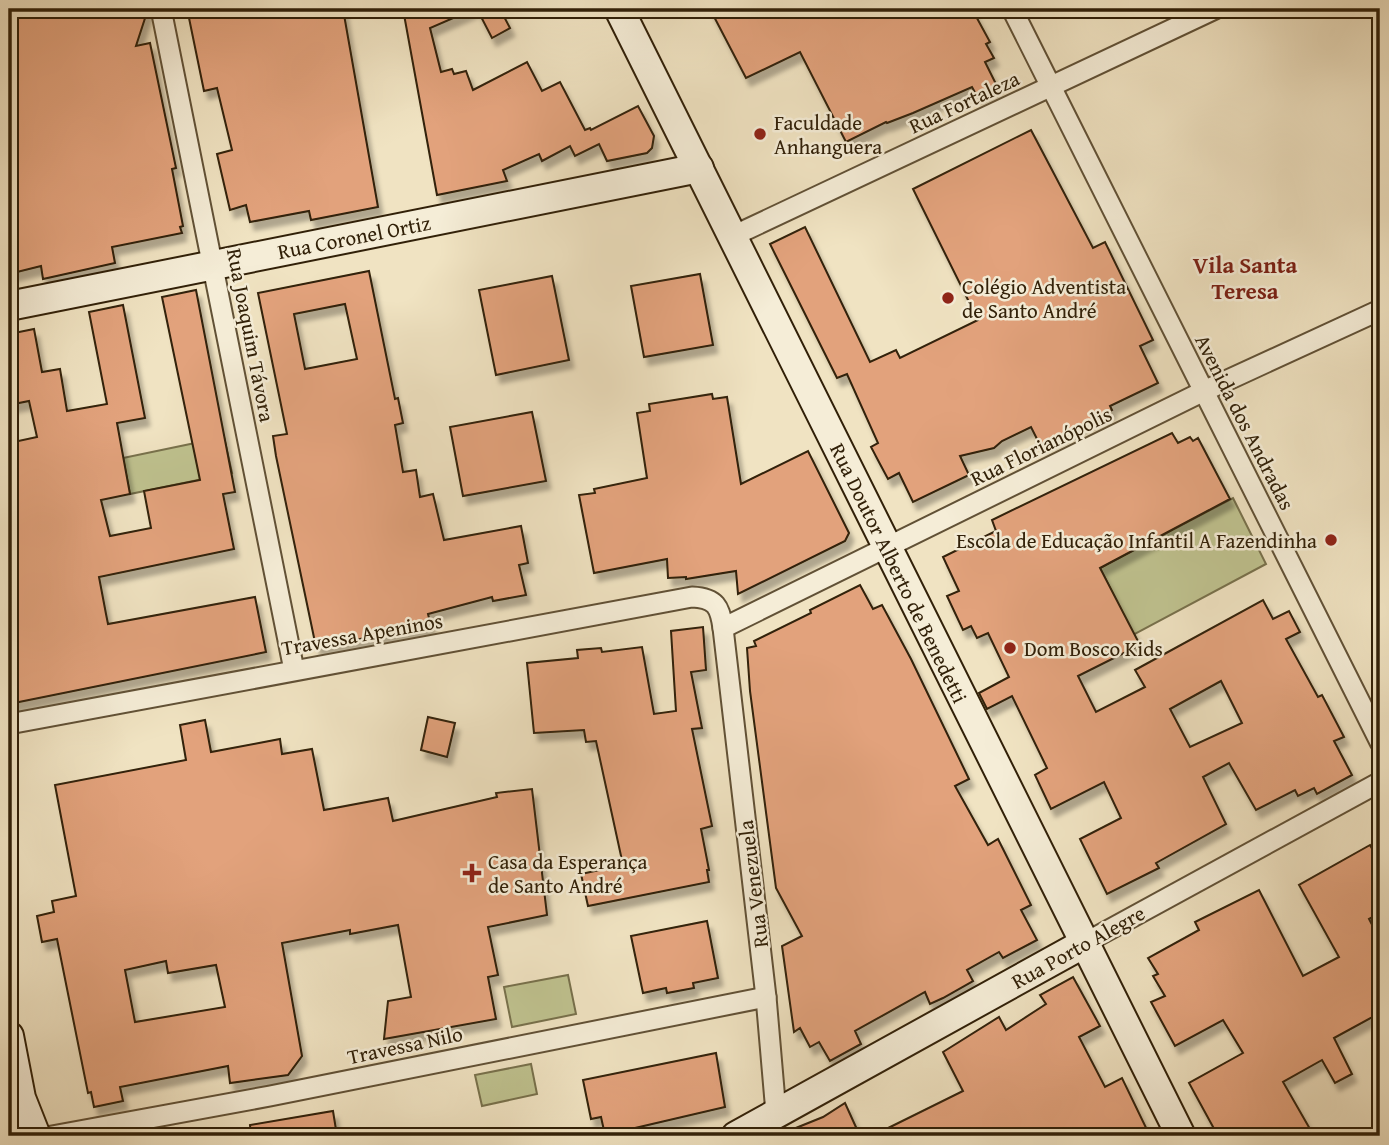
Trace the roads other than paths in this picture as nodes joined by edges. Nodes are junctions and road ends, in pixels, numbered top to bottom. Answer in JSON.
{"nodes":[{"id":1,"x":161,"y":9,"type":"edge"},
{"id":2,"x":619,"y":9,"type":"edge"},
{"id":3,"x":1012,"y":9,"type":"edge"},
{"id":4,"x":1215,"y":9,"type":"edge"},
{"id":5,"x":1051,"y":86,"type":"junction"},
{"id":6,"x":699,"y":168,"type":"junction"},
{"id":7,"x":733,"y":236,"type":"junction"},
{"id":8,"x":214,"y":265,"type":"junction"},
{"id":9,"x":9,"y":306,"type":"edge"},
{"id":10,"x":1380,"y":310,"type":"edge"},
{"id":11,"x":1204,"y":391,"type":"junction"},
{"id":12,"x":886,"y":547,"type":"junction"},
{"id":13,"x":722,"y":619,"type":"junction"},
{"id":14,"x":294,"y":670,"type":"junction"},
{"id":15,"x":9,"y":724,"type":"edge"},
{"id":16,"x":1380,"y":742,"type":"edge"},
{"id":17,"x":1380,"y":782,"type":"edge"},
{"id":18,"x":1083,"y":944,"type":"junction"},
{"id":19,"x":766,"y":997,"type":"junction"},
{"id":20,"x":9,"y":1036,"type":"edge"},
{"id":21,"x":21,"y":1098,"type":"junction"},
{"id":22,"x":776,"y":1113,"type":"junction"},
{"id":23,"x":23,"y":1136,"type":"edge"},
{"id":24,"x":36,"y":1136,"type":"edge"},
{"id":25,"x":52,"y":1136,"type":"edge"},
{"id":26,"x":737,"y":1136,"type":"edge"},
{"id":27,"x":1181,"y":1136,"type":"edge"}],
"edges":[{"from":1,"to":8,"type":"street","name":"Rua Joaquim Távora"},
{"from":2,"to":6,"type":"main road","name":"Rua Doutor Alberto de Benedetti"},
{"from":3,"to":5,"type":"street","name":"Avenida dos Andradas"},
{"from":4,"to":5,"type":"street","name":"Rua Fortaleza"},
{"from":5,"to":7,"type":"street","name":"Rua Fortaleza"},
{"from":5,"to":11,"type":"street","name":"Avenida dos Andradas"},
{"from":6,"to":7,"type":"main road","name":"Rua Doutor Alberto de Benedetti"},
{"from":6,"to":8,"type":"main road","name":"Rua Coronel Ortiz"},
{"from":7,"to":12,"type":"main road","name":"Rua Doutor Alberto de Benedetti"},
{"from":8,"to":9,"type":"main road","name":"Rua Coronel Ortiz"},
{"from":8,"to":14,"type":"street","name":"Rua Joaquim Távora"},
{"from":10,"to":11,"type":"street","name":"Rua Florianópolis"},
{"from":11,"to":12,"type":"street","name":"Rua Florianópolis"},
{"from":11,"to":16,"type":"street","name":"Avenida dos Andradas"},
{"from":12,"to":13,"type":"street","name":"Rua Florianópolis"},
{"from":12,"to":18,"type":"main road","name":"Rua Doutor Alberto de Benedetti"},
{"from":13,"to":14,"type":"street","name":"Travessa Apeninos"},
{"from":13,"to":19,"type":"street","name":"Rua Venezuela"},
{"from":14,"to":15,"type":"street","name":"Travessa Apeninos"},
{"from":17,"to":18,"type":"street","name":"Rua Porto Alegre"},
{"from":18,"to":22,"type":"main road","name":"Rua Porto Alegre"},
{"from":18,"to":27,"type":"main road","name":"Rua Doutor Alberto de Benedetti"},
{"from":19,"to":22,"type":"street","name":"Rua Venezuela"},
{"from":19,"to":25,"type":"street","name":"Travessa Nilo"},
{"from":20,"to":21,"type":"main road"},
{"from":21,"to":23,"type":"main road"},
{"from":21,"to":24,"type":"main road"},
{"from":22,"to":26,"type":"main road"}]}
